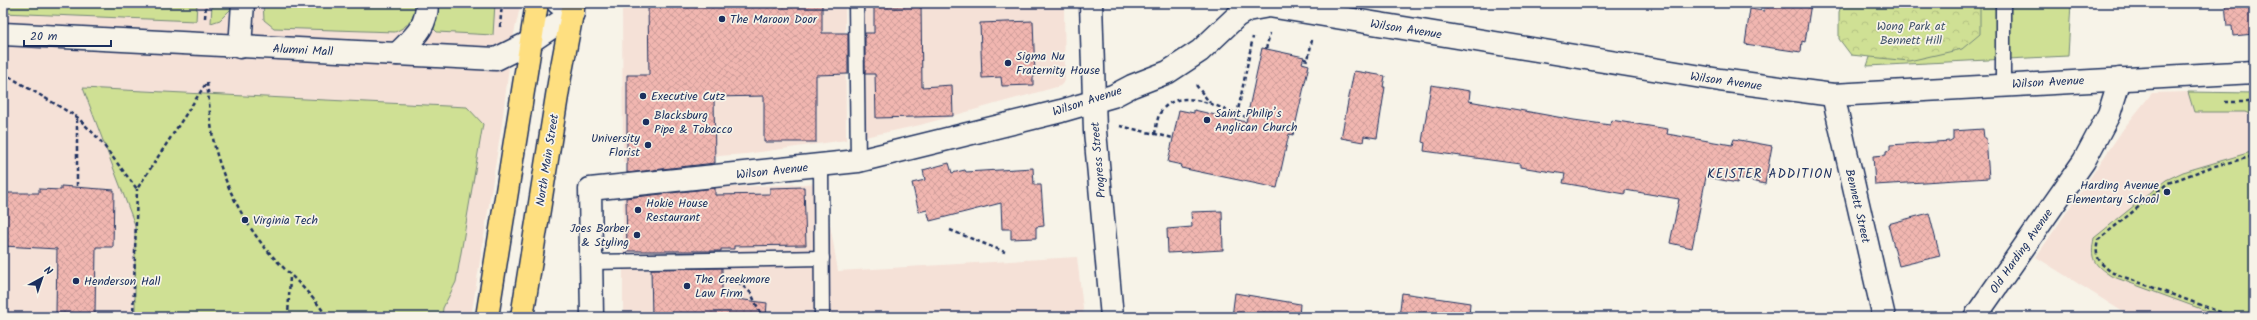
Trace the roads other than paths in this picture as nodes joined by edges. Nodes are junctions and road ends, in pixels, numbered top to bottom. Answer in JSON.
{"nodes":[{"id":1,"x":243,"y":3,"type":"edge"},
{"id":2,"x":427,"y":3,"type":"edge"},
{"id":3,"x":536,"y":3,"type":"edge"},
{"id":4,"x":856,"y":3,"type":"edge"},
{"id":5,"x":1091,"y":3,"type":"edge"},
{"id":6,"x":2003,"y":3,"type":"edge"},
{"id":7,"x":568,"y":6,"type":"edge"},
{"id":8,"x":3,"y":34,"type":"edge"},
{"id":9,"x":530,"y":42,"type":"junction"},
{"id":10,"x":240,"y":47,"type":"junction"},
{"id":11,"x":397,"y":54,"type":"junction"},
{"id":12,"x":2254,"y":72,"type":"edge"},
{"id":13,"x":2120,"y":79,"type":"junction"},
{"id":14,"x":2003,"y":84,"type":"junction"},
{"id":15,"x":1833,"y":95,"type":"junction"},
{"id":16,"x":1094,"y":101,"type":"junction"},
{"id":17,"x":858,"y":161,"type":"junction"},
{"id":18,"x":821,"y":166,"type":"junction"},
{"id":19,"x":822,"y":258,"type":"junction"},
{"id":20,"x":592,"y":262,"type":"junction"},
{"id":21,"x":487,"y":317,"type":"edge"},
{"id":22,"x":522,"y":317,"type":"edge"},
{"id":23,"x":592,"y":317,"type":"edge"},
{"id":24,"x":822,"y":317,"type":"edge"},
{"id":25,"x":1112,"y":317,"type":"edge"},
{"id":26,"x":1884,"y":317,"type":"edge"},
{"id":27,"x":1975,"y":317,"type":"edge"}],
"edges":[{"from":1,"to":10,"type":"street"},
{"from":2,"to":11,"type":"street"},
{"from":3,"to":9,"type":"main road"},
{"from":4,"to":17,"type":"lane"},
{"from":5,"to":16,"type":"street","name":"Progress Street"},
{"from":6,"to":14,"type":"lane"},
{"from":7,"to":9,"type":"street","name":"Alumni Mall"},
{"from":7,"to":22,"type":"main road","name":"North Main Street"},
{"from":8,"to":10,"type":"street","name":"Alumni Mall"},
{"from":9,"to":11,"type":"street","name":"Alumni Mall"},
{"from":9,"to":21,"type":"main road"},
{"from":10,"to":11,"type":"street","name":"Alumni Mall"},
{"from":12,"to":13,"type":"street","name":"Wilson Avenue"},
{"from":13,"to":14,"type":"street","name":"Wilson Avenue"},
{"from":13,"to":27,"type":"street","name":"Old Harding Avenue"},
{"from":14,"to":15,"type":"street","name":"Wilson Avenue"},
{"from":15,"to":16,"type":"street","name":"Wilson Avenue"},
{"from":15,"to":26,"type":"street","name":"Bennett Street"},
{"from":16,"to":17,"type":"street","name":"Wilson Avenue"},
{"from":16,"to":25,"type":"street","name":"Progress Street"},
{"from":17,"to":18,"type":"street","name":"Wilson Avenue"},
{"from":18,"to":19,"type":"lane"},
{"from":18,"to":20,"type":"street","name":"Wilson Avenue"},
{"from":19,"to":20,"type":"lane"},
{"from":19,"to":24,"type":"lane"},
{"from":20,"to":23,"type":"street"}]}
